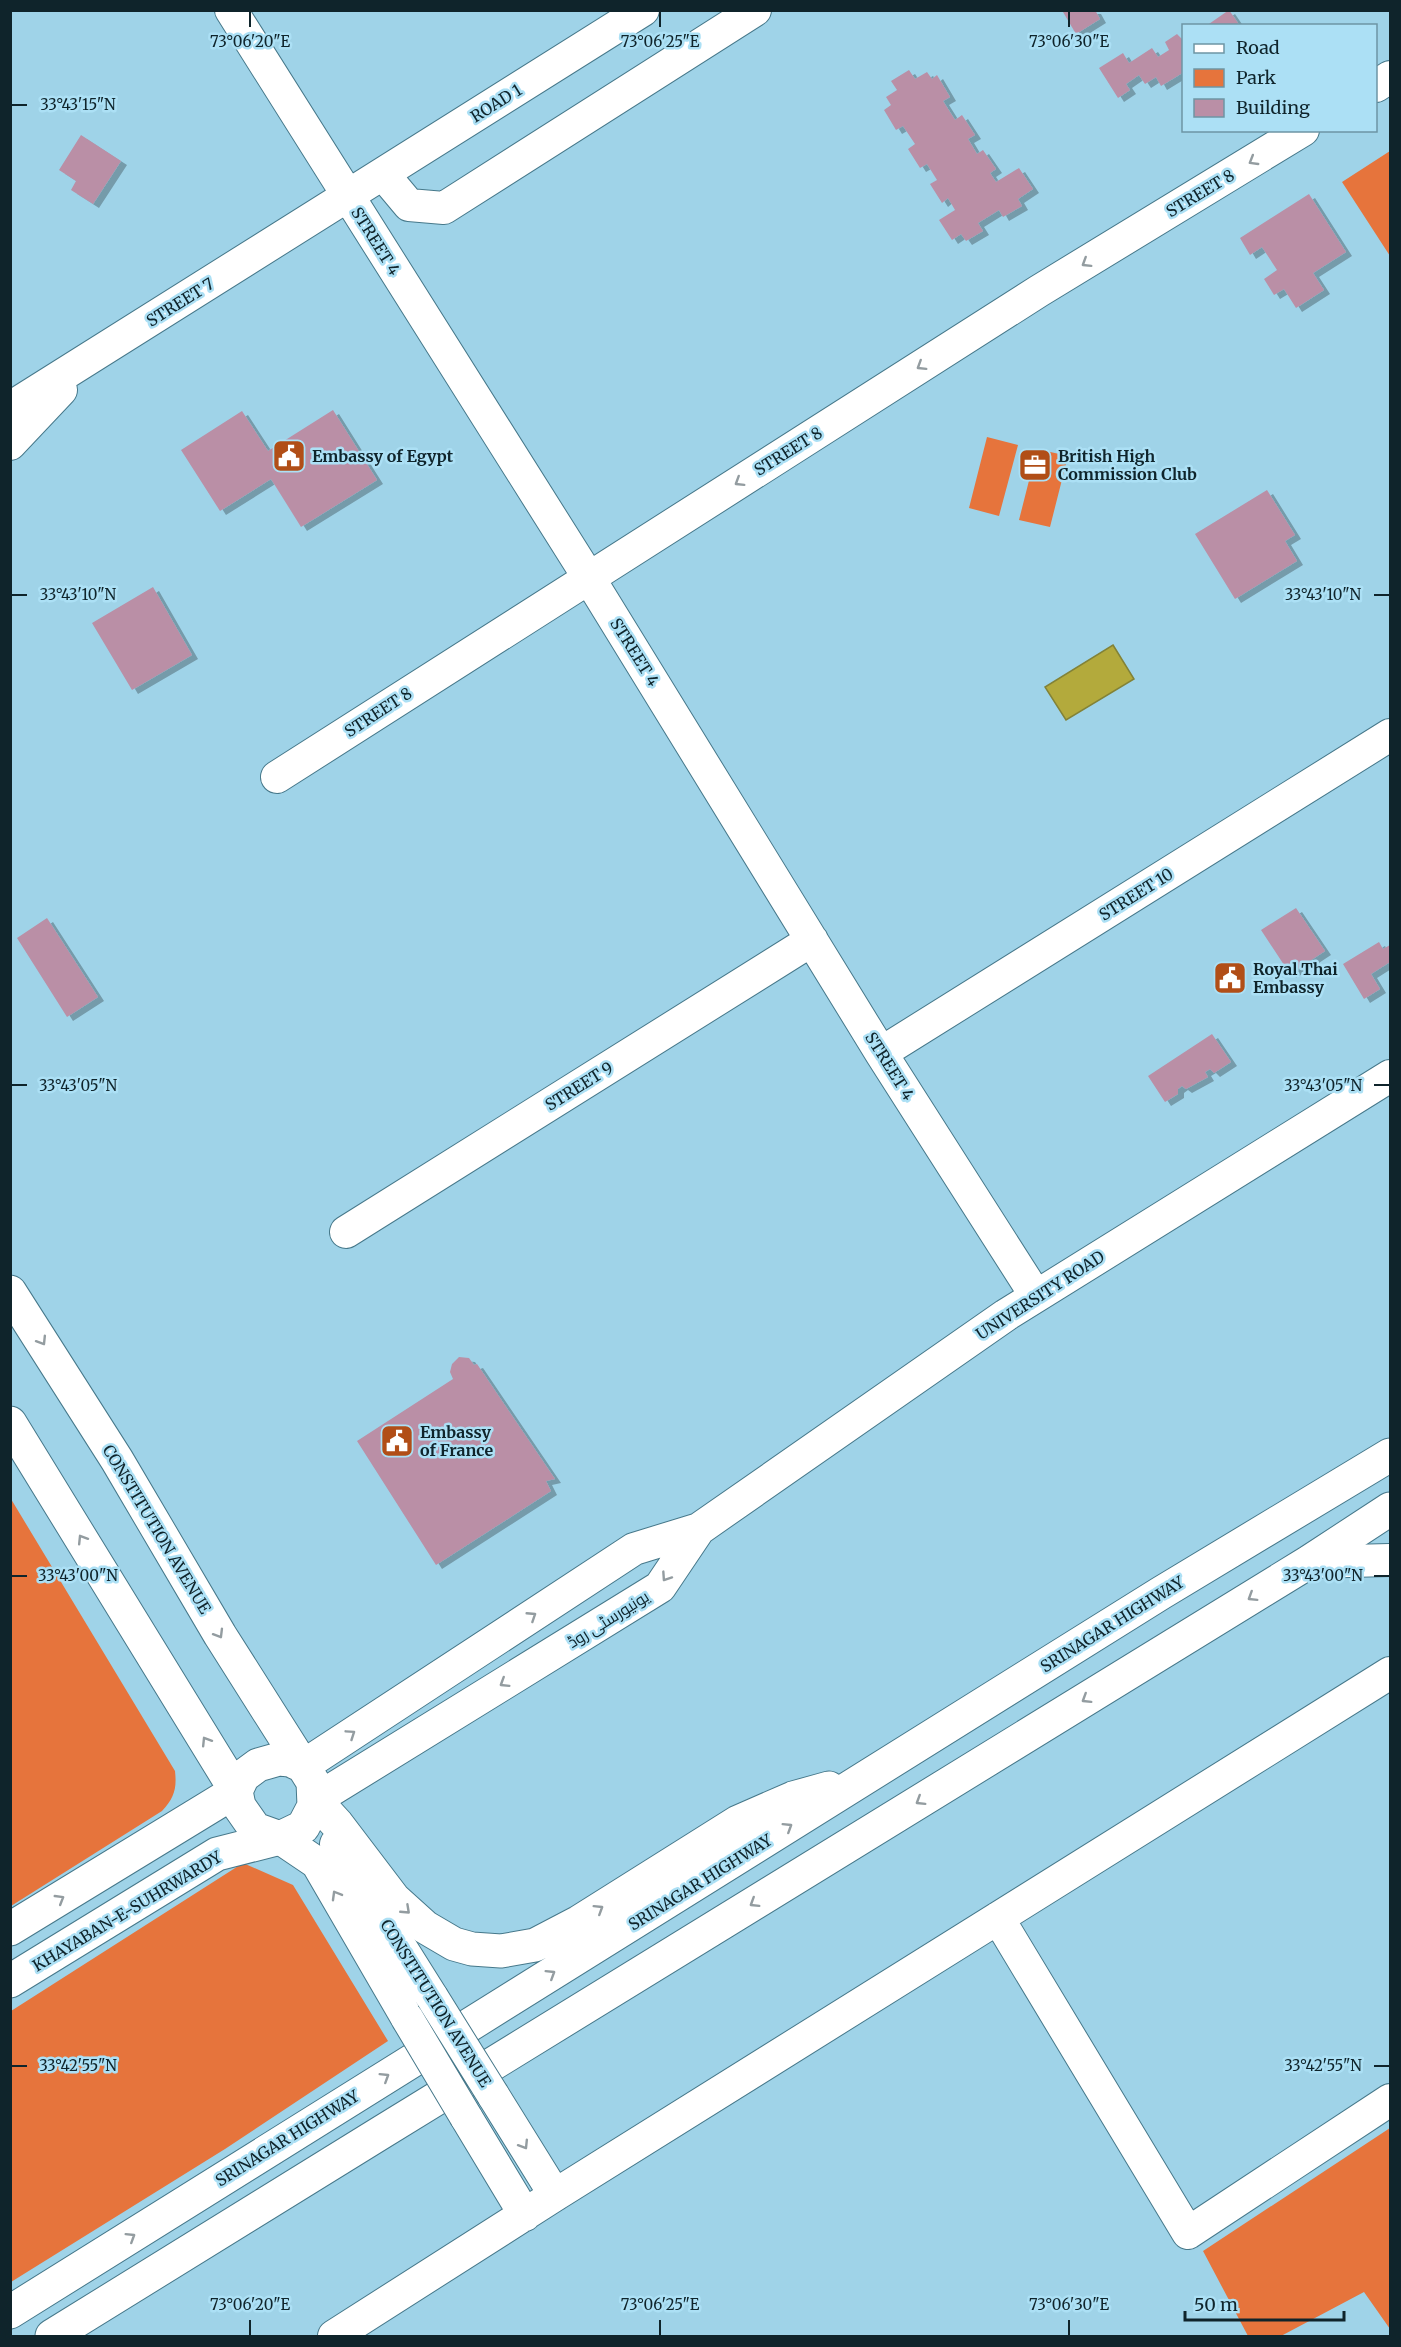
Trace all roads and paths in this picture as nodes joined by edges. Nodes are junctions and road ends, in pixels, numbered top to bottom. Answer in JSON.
{"nodes":[{"id":1,"x":231,"y":10,"type":"edge"},
{"id":2,"x":643,"y":10,"type":"edge"},
{"id":3,"x":755,"y":10,"type":"edge"},
{"id":4,"x":1390,"y":77,"type":"edge"},
{"id":5,"x":1377,"y":85,"type":"edge"},
{"id":6,"x":1300,"y":132,"type":"edge"},
{"id":7,"x":383,"y":174,"type":"junction"},
{"id":8,"x":348,"y":195,"type":"junction"},
{"id":9,"x":91,"y":358,"type":"junction"},
{"id":10,"x":10,"y":408,"type":"edge"},
{"id":11,"x":10,"y":444,"type":"edge"},
{"id":12,"x":589,"y":578,"type":"junction"},
{"id":13,"x":1390,"y":735,"type":"edge"},
{"id":14,"x":277,"y":777,"type":"dead end"},
{"id":15,"x":812,"y":940,"type":"junction"},
{"id":16,"x":881,"y":1053,"type":"junction"},
{"id":17,"x":1390,"y":1076,"type":"edge"},
{"id":18,"x":346,"y":1232,"type":"dead end"},
{"id":19,"x":10,"y":1292,"type":"edge"},
{"id":20,"x":1036,"y":1296,"type":"junction"},
{"id":21,"x":10,"y":1423,"type":"edge"},
{"id":22,"x":1390,"y":1455,"type":"edge"},
{"id":23,"x":1390,"y":1509,"type":"edge"},
{"id":24,"x":699,"y":1528,"type":"junction"},
{"id":25,"x":1390,"y":1560,"type":"edge"},
{"id":26,"x":1309,"y":1562,"type":"junction"},
{"id":27,"x":1390,"y":1673,"type":"edge"},
{"id":28,"x":303,"y":1766,"type":"junction"},
{"id":29,"x":867,"y":1777,"type":"junction"},
{"id":30,"x":236,"y":1791,"type":"junction"},
{"id":31,"x":314,"y":1806,"type":"junction"},
{"id":32,"x":280,"y":1838,"type":"junction"},
{"id":33,"x":139,"y":1850,"type":"junction"},
{"id":34,"x":164,"y":1886,"type":"junction"},
{"id":35,"x":998,"y":1918,"type":"junction"},
{"id":36,"x":10,"y":1929,"type":"edge"},
{"id":37,"x":10,"y":1981,"type":"edge"},
{"id":38,"x":1390,"y":2100,"type":"edge"},
{"id":39,"x":555,"y":2195,"type":"junction"},
{"id":40,"x":525,"y":2215,"type":"junction"},
{"id":41,"x":91,"y":2262,"type":"junction"},
{"id":42,"x":10,"y":2292,"type":"edge"},
{"id":43,"x":10,"y":2312,"type":"edge"},
{"id":44,"x":52,"y":2337,"type":"edge"},
{"id":45,"x":334,"y":2337,"type":"edge"}],
"edges":[{"from":1,"to":8,"type":"street","name":"STREET 4"},
{"from":2,"to":7,"type":"street","name":"ROAD 1"},
{"from":3,"to":7,"type":"street"},
{"from":4,"to":5,"type":"street"},
{"from":6,"to":12,"type":"street","name":"STREET 8","one_way":true},
{"from":7,"to":8,"type":"street","name":"ROAD 1"},
{"from":8,"to":9,"type":"street","name":"STREET 7"},
{"from":8,"to":12,"type":"street","name":"STREET 4"},
{"from":9,"to":10,"type":"street","name":"STREET 7"},
{"from":9,"to":11,"type":"street"},
{"from":12,"to":14,"type":"street","name":"STREET 8"},
{"from":12,"to":15,"type":"street","name":"STREET 4"},
{"from":13,"to":16,"type":"street","name":"STREET 10"},
{"from":15,"to":16,"type":"street","name":"STREET 4"},
{"from":15,"to":18,"type":"street","name":"STREET 9"},
{"from":16,"to":20,"type":"street","name":"STREET 4"},
{"from":17,"to":20,"type":"street","name":"UNIVERSITY ROAD"},
{"from":19,"to":28,"type":"main road","name":"CONSTITUTION AVENUE","one_way":true},
{"from":20,"to":24,"type":"street","name":"UNIVERSITY ROAD"},
{"from":30,"to":21,"type":"main road","one_way":true},
{"from":22,"to":29,"type":"main road","name":"SRINAGAR HIGHWAY"},
{"from":23,"to":26,"type":"main road"},
{"from":28,"to":24,"type":"street","one_way":true},
{"from":24,"to":31,"type":"street","name":"یونیورسٹی روڈ","one_way":true},
{"from":25,"to":26,"type":"street"},
{"from":26,"to":44,"type":"main road","one_way":true},
{"from":27,"to":35,"type":"street"},
{"from":28,"to":30,"type":"main road"},
{"from":28,"to":31,"type":"main road"},
{"from":31,"to":29,"type":"main road","one_way":true},
{"from":41,"to":29,"type":"main road","name":"SRINAGAR HIGHWAY","one_way":true},
{"from":30,"to":32,"type":"main road"},
{"from":30,"to":33,"type":"main road"},
{"from":31,"to":32,"type":"main road"},
{"from":31,"to":39,"type":"street","name":"CONSTITUTION AVENUE","one_way":true,"bridge":true},
{"from":32,"to":34,"type":"main road","name":"KHAYABAN-E-SUHRWARDY"},
{"from":40,"to":32,"type":"street","name":"CONSTITUTION AVENUE","one_way":true,"bridge":true},
{"from":33,"to":34,"type":"main road"},
{"from":36,"to":33,"type":"main road","one_way":true},
{"from":34,"to":37,"type":"main road","name":"KHAYABAN-E-SUHRWARDY"},
{"from":35,"to":38,"type":"street"},
{"from":35,"to":39,"type":"street"},
{"from":39,"to":40,"type":"street"},
{"from":40,"to":45,"type":"street"},
{"from":41,"to":42,"type":"main road"},
{"from":41,"to":43,"type":"main road","name":"SRINAGAR HIGHWAY"}]}
